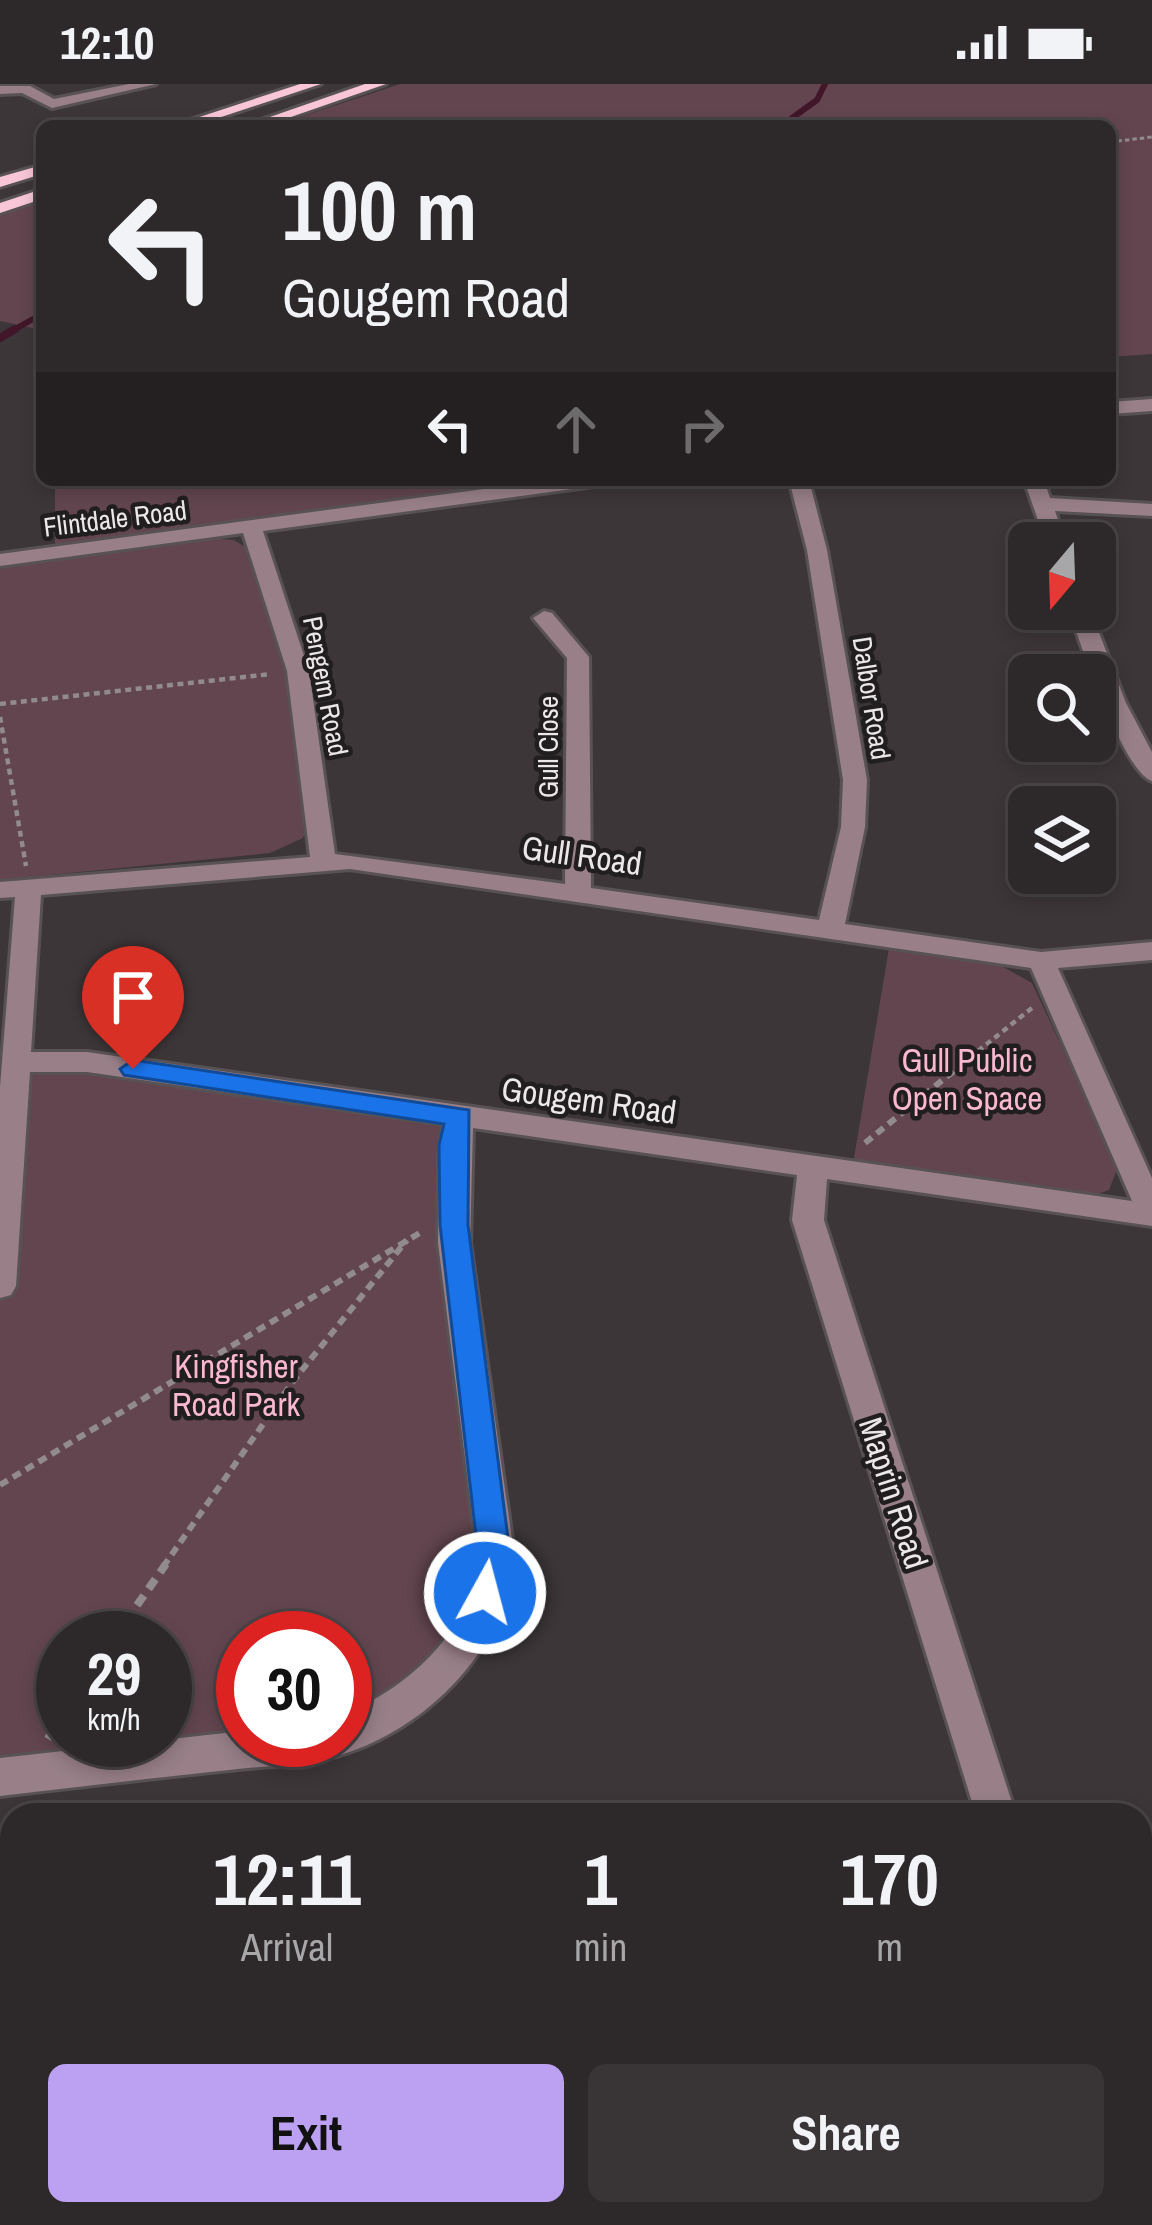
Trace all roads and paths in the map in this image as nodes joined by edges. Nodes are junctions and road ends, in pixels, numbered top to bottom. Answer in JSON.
{"nodes":[{"id":1,"x":149,"y":84,"type":"edge"},
{"id":2,"x":314,"y":84,"type":"edge"},
{"id":3,"x":380,"y":84,"type":"edge"},
{"id":4,"x":0,"y":89,"type":"edge"},
{"id":5,"x":198,"y":120,"type":"edge"},
{"id":6,"x":269,"y":120,"type":"edge"},
{"id":7,"x":1152,"y":137,"type":"edge"},
{"id":8,"x":1116,"y":141,"type":"edge"},
{"id":9,"x":36,"y":171,"type":"edge"},
{"id":10,"x":0,"y":182,"type":"edge"},
{"id":11,"x":36,"y":196,"type":"edge"},
{"id":12,"x":0,"y":208,"type":"edge"},
{"id":13,"x":1152,"y":405,"type":"edge"},
{"id":14,"x":1116,"y":408,"type":"edge"},
{"id":15,"x":551,"y":486,"type":"edge"},
{"id":16,"x":801,"y":486,"type":"edge"},
{"id":17,"x":1036,"y":486,"type":"edge"},
{"id":18,"x":1043,"y":504,"type":"junction"},
{"id":19,"x":1152,"y":510,"type":"edge"},
{"id":20,"x":1049,"y":522,"type":"edge"},
{"id":21,"x":252,"y":528,"type":"junction"},
{"id":22,"x":0,"y":560,"type":"edge"},
{"id":23,"x":544,"y":618,"type":"dead end"},
{"id":24,"x":1087,"y":630,"type":"edge"},
{"id":25,"x":298,"y":671,"type":"junction"},
{"id":26,"x":0,"y":704,"type":"edge"},
{"id":27,"x":0,"y":717,"type":"edge"},
{"id":28,"x":1152,"y":774,"type":"edge"},
{"id":29,"x":323,"y":860,"type":"junction"},
{"id":30,"x":15,"y":889,"type":"edge"},
{"id":31,"x":578,"y":890,"type":"junction"},
{"id":32,"x":830,"y":928,"type":"junction"},
{"id":33,"x":1152,"y":950,"type":"edge"},
{"id":34,"x":1041,"y":961,"type":"junction"},
{"id":35,"x":1057,"y":998,"type":"junction"},
{"id":36,"x":16,"y":1062,"type":"junction"},
{"id":37,"x":460,"y":1117,"type":"junction"},
{"id":38,"x":860,"y":1147,"type":"dead end"},
{"id":39,"x":813,"y":1169,"type":"junction"},
{"id":40,"x":1152,"y":1213,"type":"edge"},
{"id":41,"x":454,"y":1225,"type":"junction"},
{"id":42,"x":413,"y":1233,"type":"junction"},
{"id":43,"x":0,"y":1286,"type":"edge"},
{"id":44,"x":0,"y":1486,"type":"edge"},
{"id":45,"x":133,"y":1611,"type":"edge"},
{"id":46,"x":372,"y":1722,"type":"edge"},
{"id":47,"x":216,"y":1753,"type":"edge"},
{"id":48,"x":0,"y":1778,"type":"edge"},
{"id":49,"x":992,"y":1803,"type":"edge"}],
"edges":[{"from":1,"to":4,"type":"street"},
{"from":2,"to":5,"type":"main road"},
{"from":3,"to":6,"type":"main road"},
{"from":7,"to":8,"type":"path"},
{"from":9,"to":10,"type":"main road"},
{"from":11,"to":12,"type":"main road"},
{"from":13,"to":14,"type":"street"},
{"from":15,"to":21,"type":"street","name":"Flintdale Road"},
{"from":16,"to":32,"type":"street","name":"Dalbor Road"},
{"from":17,"to":18,"type":"street"},
{"from":18,"to":19,"type":"street"},
{"from":18,"to":20,"type":"street"},
{"from":21,"to":22,"type":"street","name":"Flintdale Road"},
{"from":21,"to":25,"type":"street","name":"Pengem Road"},
{"from":23,"to":31,"type":"street","name":"Gull Close"},
{"from":24,"to":28,"type":"street"},
{"from":25,"to":26,"type":"path"},
{"from":25,"to":29,"type":"street","name":"Pengem Road"},
{"from":27,"to":30,"type":"path"},
{"from":29,"to":30,"type":"street","name":"Gull Road"},
{"from":29,"to":31,"type":"street","name":"Gull Road"},
{"from":30,"to":36,"type":"street"},
{"from":31,"to":32,"type":"street","name":"Gull Road"},
{"from":32,"to":34,"type":"street","name":"Gull Road"},
{"from":33,"to":34,"type":"street","name":"Gull Road"},
{"from":34,"to":35,"type":"street"},
{"from":35,"to":38,"type":"path"},
{"from":35,"to":40,"type":"street"},
{"from":36,"to":37,"type":"street","name":"Gougem Road"},
{"from":36,"to":43,"type":"street"},
{"from":37,"to":39,"type":"street","name":"Gougem Road"},
{"from":37,"to":41,"type":"street"},
{"from":39,"to":40,"type":"street","name":"Gougem Road"},
{"from":39,"to":49,"type":"street","name":"Maprin Road"},
{"from":41,"to":42,"type":"path"},
{"from":41,"to":46,"type":"street"},
{"from":42,"to":44,"type":"path"},
{"from":42,"to":45,"type":"path"},
{"from":47,"to":48,"type":"street"}]}
